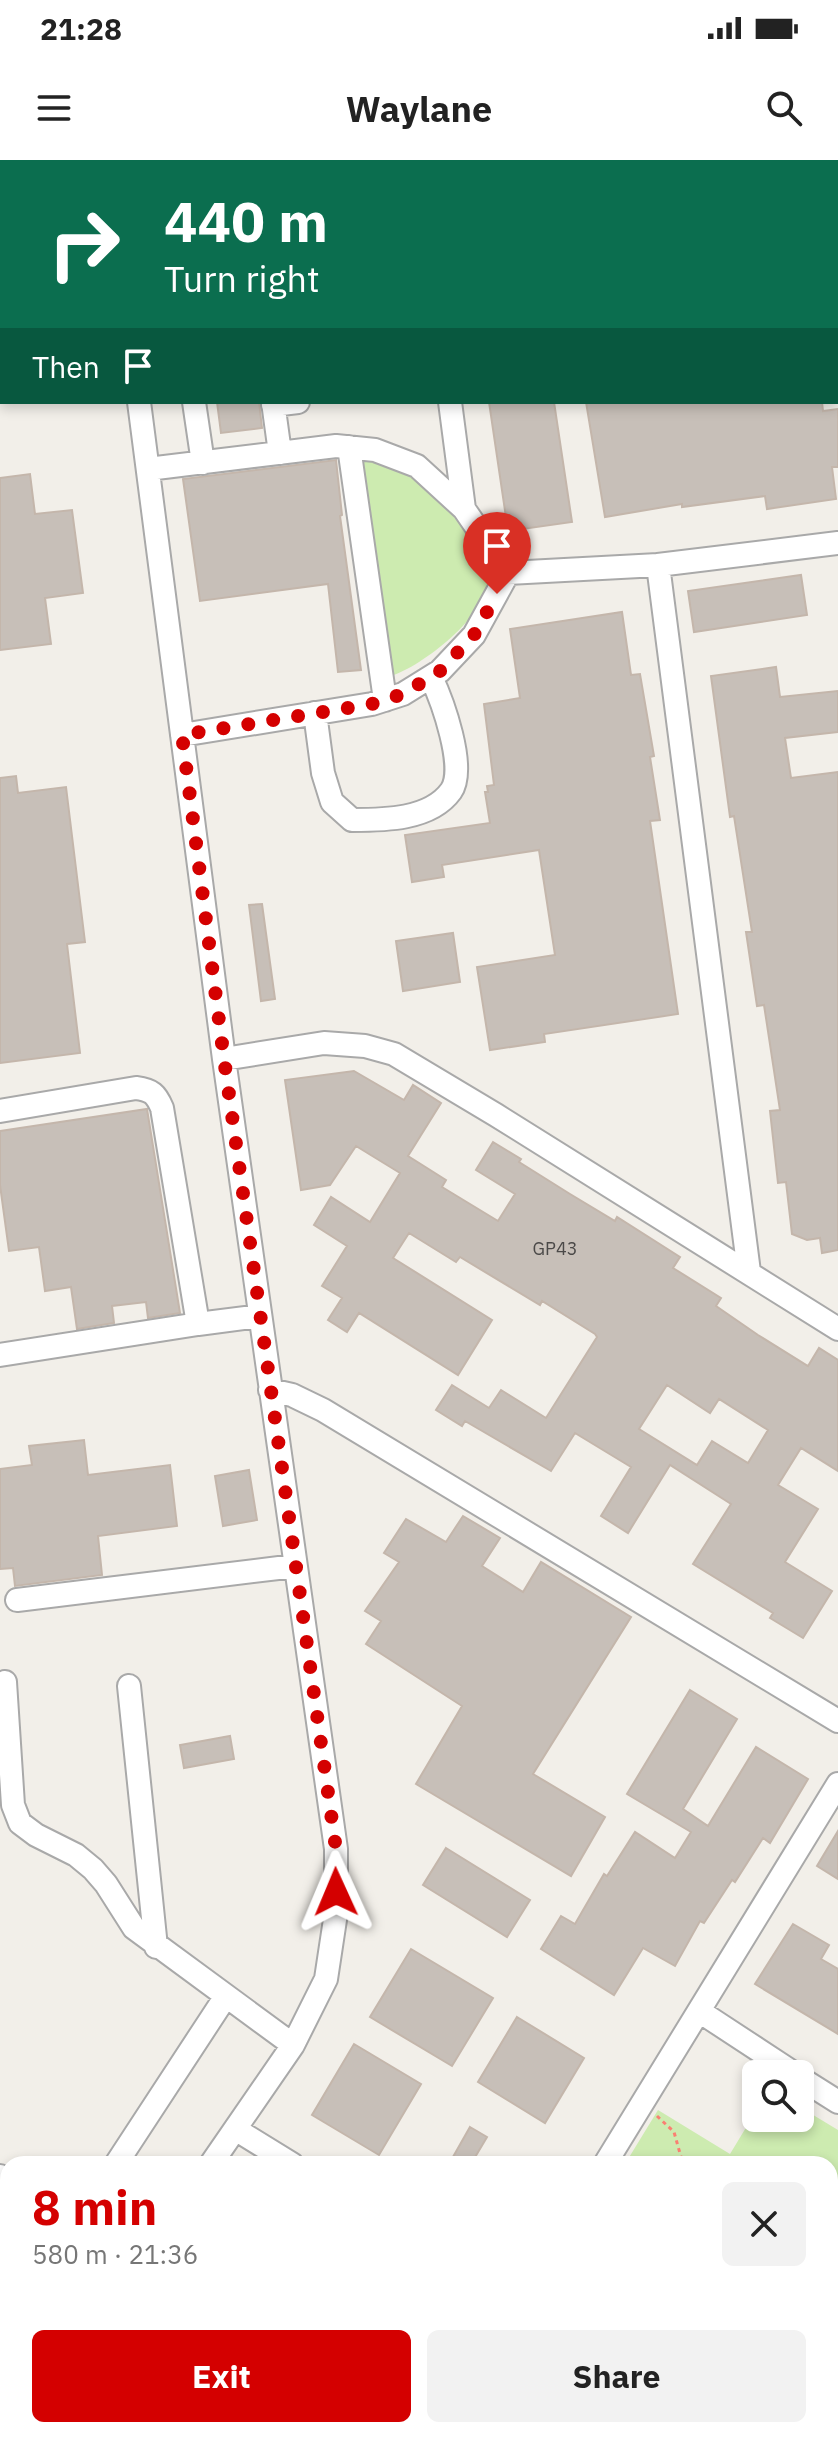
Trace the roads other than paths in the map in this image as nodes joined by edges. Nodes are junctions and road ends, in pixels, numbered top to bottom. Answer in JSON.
{"nodes":[{"id":1,"x":139,"y":404,"type":"edge"},
{"id":2,"x":194,"y":404,"type":"edge"},
{"id":3,"x":273,"y":404,"type":"edge"},
{"id":4,"x":450,"y":404,"type":"edge"},
{"id":5,"x":349,"y":447,"type":"junction"},
{"id":6,"x":280,"y":453,"type":"junction"},
{"id":7,"x":203,"y":463,"type":"junction"},
{"id":8,"x":148,"y":469,"type":"junction"},
{"id":9,"x":464,"y":509,"type":"junction"},
{"id":10,"x":838,"y":543,"type":"edge"},
{"id":11,"x":658,"y":565,"type":"junction"},
{"id":12,"x":508,"y":573,"type":"junction"},
{"id":13,"x":431,"y":677,"type":"junction"},
{"id":14,"x":385,"y":700,"type":"junction"},
{"id":15,"x":315,"y":713,"type":"junction"},
{"id":16,"x":182,"y":735,"type":"junction"},
{"id":17,"x":224,"y":1059,"type":"junction"},
{"id":18,"x":0,"y":1111,"type":"edge"},
{"id":19,"x":749,"y":1272,"type":"junction"},
{"id":20,"x":260,"y":1316,"type":"junction"},
{"id":21,"x":198,"y":1324,"type":"junction"},
{"id":22,"x":838,"y":1329,"type":"edge"},
{"id":23,"x":0,"y":1355,"type":"edge"},
{"id":24,"x":270,"y":1390,"type":"junction"},
{"id":25,"x":295,"y":1566,"type":"junction"},
{"id":26,"x":17,"y":1600,"type":"dead end"},
{"id":27,"x":5,"y":1682,"type":"dead end"},
{"id":28,"x":129,"y":1686,"type":"dead end"},
{"id":29,"x":838,"y":1721,"type":"edge"},
{"id":30,"x":6,"y":1778,"type":"edge"},
{"id":31,"x":838,"y":1784,"type":"edge"},
{"id":32,"x":156,"y":1947,"type":"junction"},
{"id":33,"x":226,"y":1996,"type":"junction"},
{"id":34,"x":699,"y":2011,"type":"junction"},
{"id":35,"x":293,"y":2045,"type":"junction"},
{"id":36,"x":774,"y":2060,"type":"edge"},
{"id":37,"x":814,"y":2087,"type":"edge"},
{"id":38,"x":838,"y":2102,"type":"edge"},
{"id":39,"x":235,"y":2129,"type":"junction"},
{"id":40,"x":121,"y":2156,"type":"edge"},
{"id":41,"x":216,"y":2156,"type":"edge"},
{"id":42,"x":279,"y":2156,"type":"edge"},
{"id":43,"x":610,"y":2156,"type":"edge"}],
"edges":[{"from":1,"to":8,"type":"street"},
{"from":2,"to":7,"type":"street"},
{"from":3,"to":6,"type":"street"},
{"from":4,"to":9,"type":"street"},
{"from":5,"to":6,"type":"street"},
{"from":5,"to":9,"type":"street"},
{"from":5,"to":14,"type":"street"},
{"from":6,"to":7,"type":"street"},
{"from":7,"to":8,"type":"street"},
{"from":8,"to":16,"type":"street"},
{"from":9,"to":12,"type":"street"},
{"from":10,"to":11,"type":"street"},
{"from":11,"to":12,"type":"street"},
{"from":11,"to":19,"type":"street"},
{"from":12,"to":13,"type":"street"},
{"from":13,"to":14,"type":"street"},
{"from":13,"to":15,"type":"street"},
{"from":14,"to":15,"type":"street"},
{"from":15,"to":16,"type":"street"},
{"from":16,"to":17,"type":"street"},
{"from":17,"to":19,"type":"street"},
{"from":17,"to":20,"type":"street"},
{"from":18,"to":21,"type":"street"},
{"from":19,"to":22,"type":"street"},
{"from":20,"to":21,"type":"street"},
{"from":20,"to":24,"type":"street"},
{"from":21,"to":23,"type":"street"},
{"from":24,"to":25,"type":"street"},
{"from":24,"to":29,"type":"street"},
{"from":25,"to":26,"type":"street"},
{"from":25,"to":35,"type":"street"},
{"from":27,"to":30,"type":"street"},
{"from":28,"to":32,"type":"street"},
{"from":30,"to":32,"type":"street"},
{"from":31,"to":34,"type":"street"},
{"from":32,"to":33,"type":"street"},
{"from":33,"to":35,"type":"street"},
{"from":33,"to":40,"type":"street"},
{"from":34,"to":36,"type":"street"},
{"from":34,"to":43,"type":"street"},
{"from":35,"to":39,"type":"street"},
{"from":37,"to":38,"type":"street"},
{"from":39,"to":41,"type":"street"},
{"from":39,"to":42,"type":"street"}]}
